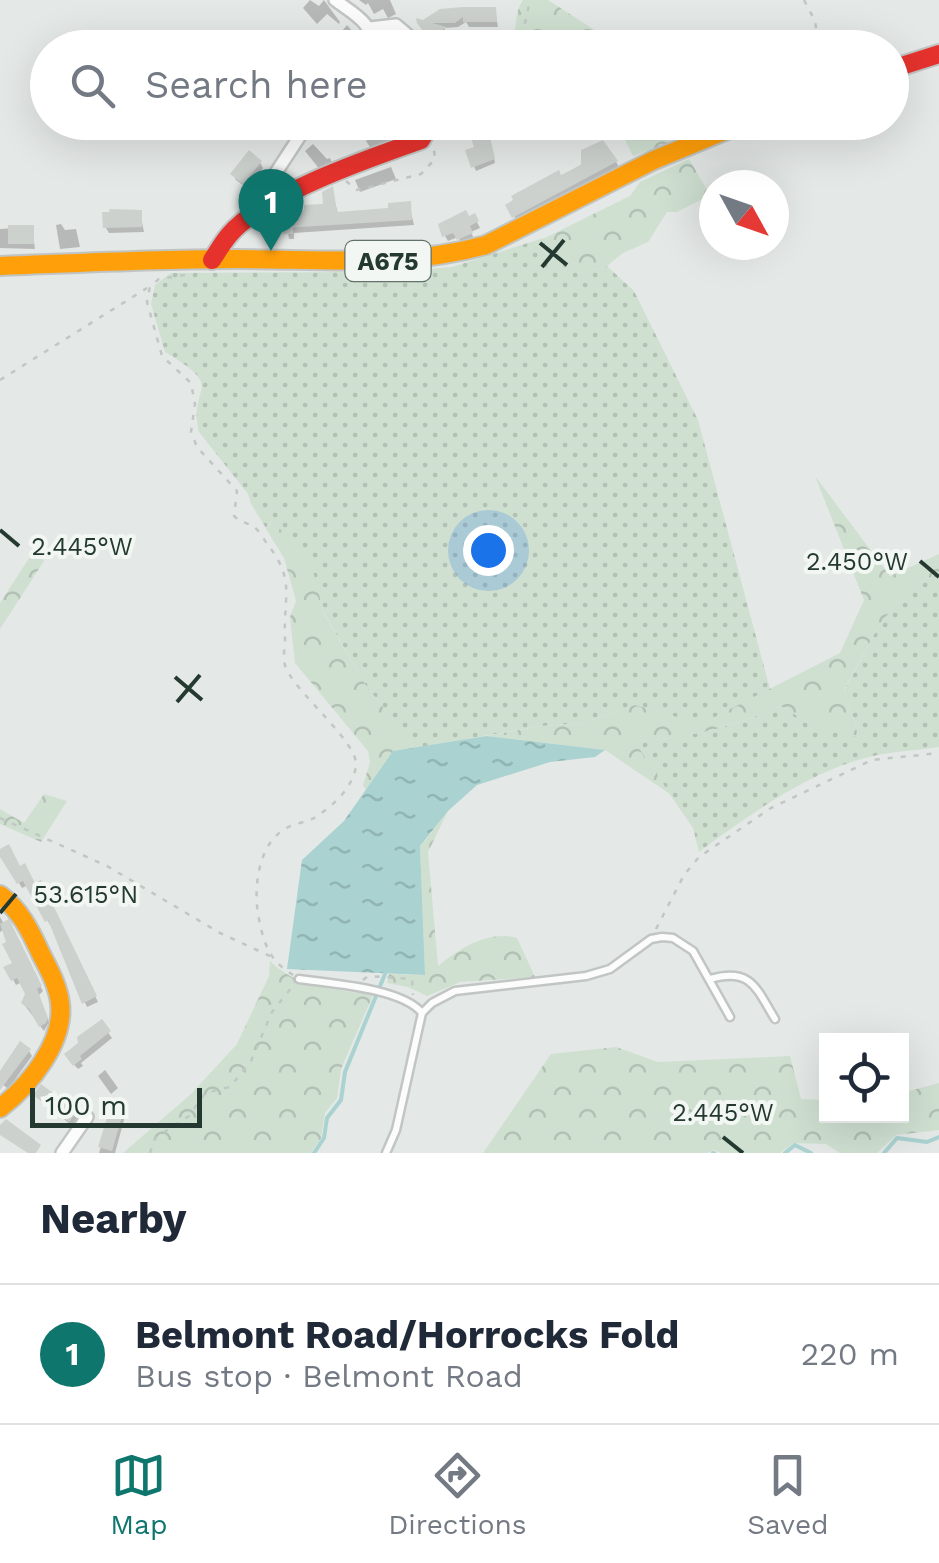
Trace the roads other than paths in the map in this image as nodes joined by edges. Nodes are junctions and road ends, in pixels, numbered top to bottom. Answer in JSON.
{"nodes":[{"id":1,"x":335,"y":0,"type":"edge"},
{"id":2,"x":370,"y":28,"type":"joint"},
{"id":3,"x":402,"y":30,"type":"edge"},
{"id":4,"x":939,"y":54,"type":"edge"},
{"id":5,"x":909,"y":64,"type":"edge"},
{"id":6,"x":297,"y":140,"type":"edge"},
{"id":7,"x":406,"y":140,"type":"edge"},
{"id":8,"x":702,"y":140,"type":"edge"},
{"id":9,"x":254,"y":214,"type":"junction"},
{"id":10,"x":212,"y":260,"type":"junction"},
{"id":11,"x":0,"y":266,"type":"edge"},
{"id":12,"x":0,"y":895,"type":"edge"},
{"id":13,"x":299,"y":979,"type":"road end"},
{"id":14,"x":710,"y":979,"type":"junction"},
{"id":15,"x":422,"y":1013,"type":"junction"},
{"id":16,"x":730,"y":1017,"type":"dead end"},
{"id":17,"x":775,"y":1019,"type":"dead end"},
{"id":18,"x":0,"y":1108,"type":"edge"},
{"id":19,"x":87,"y":1116,"type":"dead end"},
{"id":20,"x":62,"y":1153,"type":"edge"},
{"id":21,"x":386,"y":1153,"type":"edge"}],
"edges":[{"from":1,"to":2,"type":"street"},
{"from":2,"to":3,"type":"street"},
{"from":4,"to":5,"type":"main road"},
{"from":6,"to":9,"type":"street"},
{"from":7,"to":9,"type":"main road"},
{"from":8,"to":10,"type":"main road","number":"A675"},
{"from":9,"to":10,"type":"main road"},
{"from":10,"to":11,"type":"main road","number":"A675"},
{"from":12,"to":18,"type":"main road"},
{"from":13,"to":15,"type":"lane"},
{"from":14,"to":15,"type":"lane"},
{"from":14,"to":16,"type":"lane"},
{"from":14,"to":17,"type":"lane"},
{"from":15,"to":21,"type":"lane"},
{"from":19,"to":20,"type":"street"}]}
